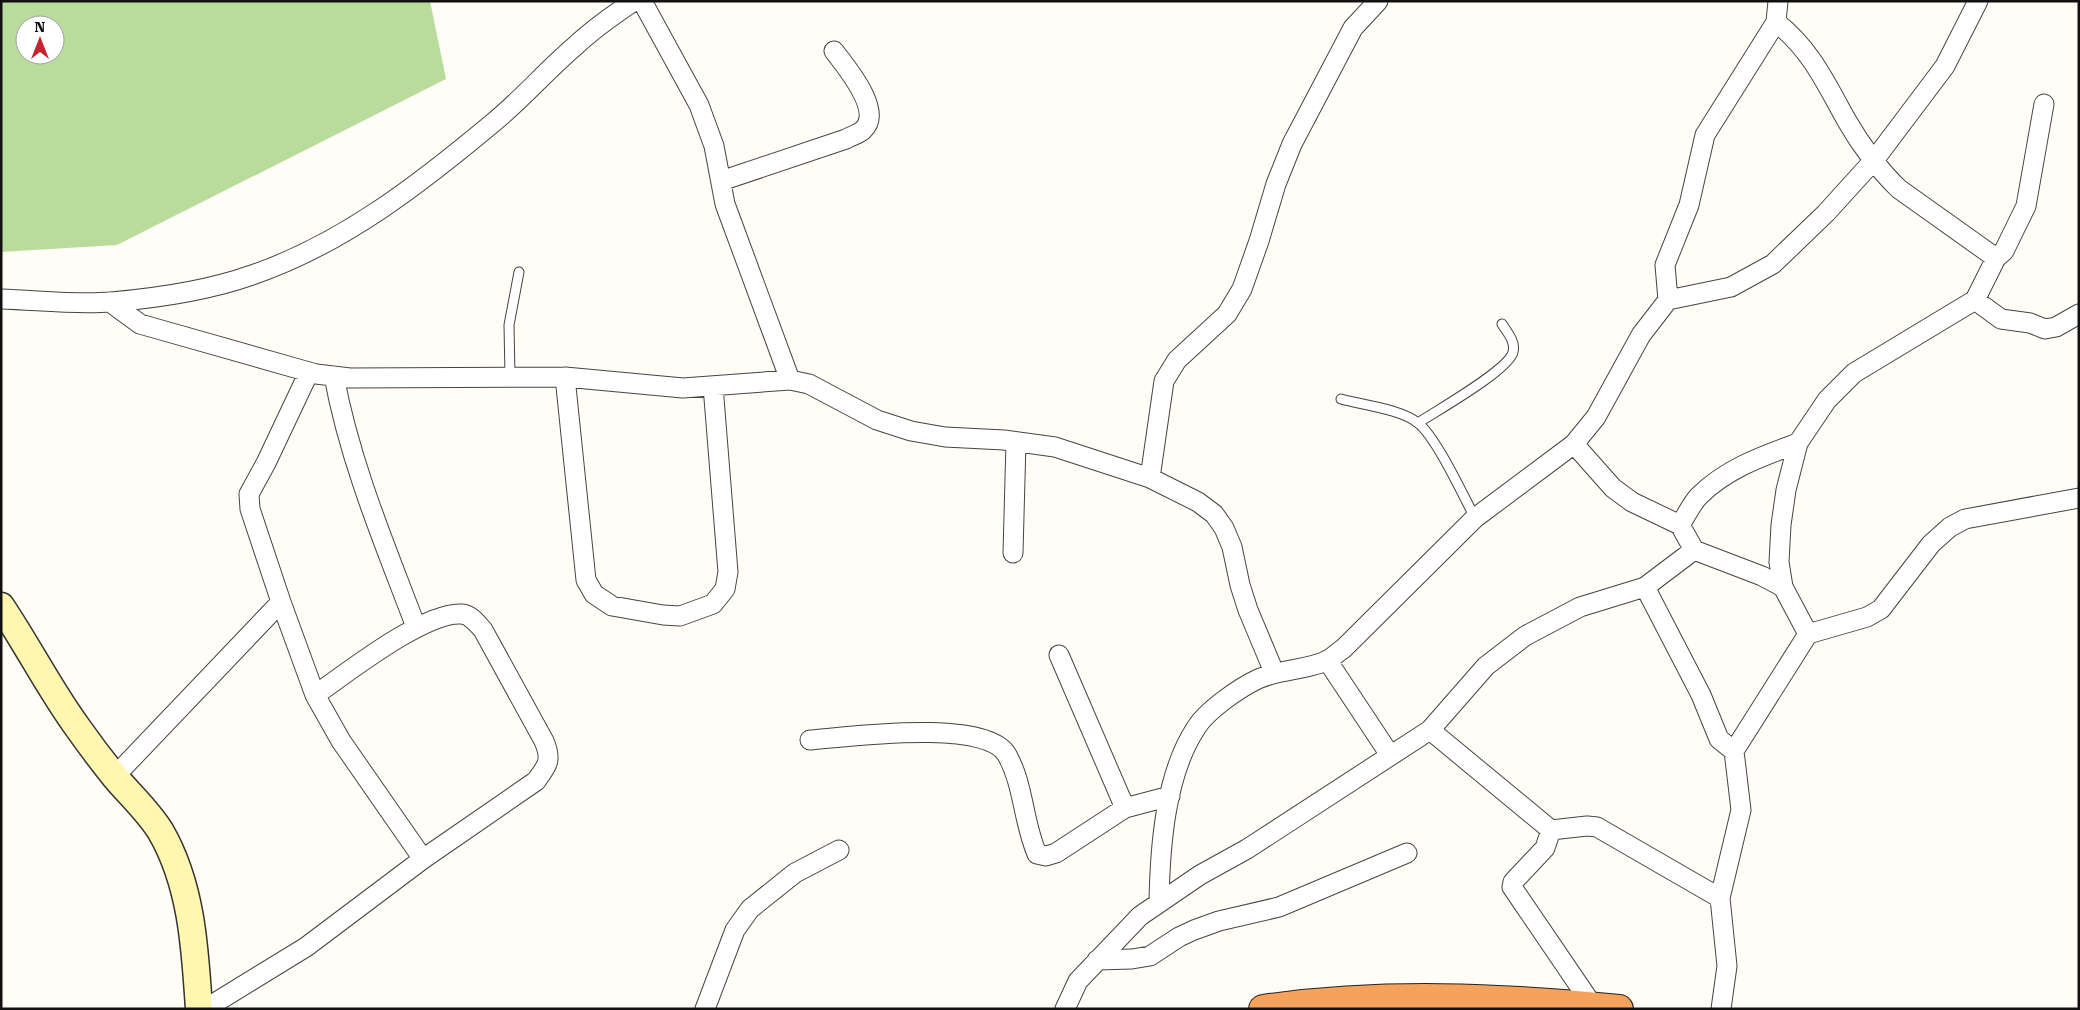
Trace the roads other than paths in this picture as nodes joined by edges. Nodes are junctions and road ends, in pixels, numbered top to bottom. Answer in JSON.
{"nodes":[{"id":1,"x":634,"y":1,"type":"edge"},
{"id":2,"x":642,"y":1,"type":"edge"},
{"id":3,"x":1378,"y":1,"type":"edge"},
{"id":4,"x":1778,"y":1,"type":"edge"},
{"id":5,"x":1978,"y":1,"type":"edge"},
{"id":6,"x":1776,"y":22,"type":"junction"},
{"id":7,"x":834,"y":51,"type":"dead end"},
{"id":8,"x":2044,"y":104,"type":"dead end"},
{"id":9,"x":1875,"y":160,"type":"junction"},
{"id":10,"x":721,"y":181,"type":"junction"},
{"id":11,"x":1996,"y":258,"type":"junction"},
{"id":12,"x":519,"y":272,"type":"dead end"},
{"id":13,"x":1,"y":299,"type":"edge"},
{"id":14,"x":1668,"y":300,"type":"junction"},
{"id":15,"x":1975,"y":300,"type":"junction"},
{"id":16,"x":110,"y":302,"type":"junction"},
{"id":17,"x":2079,"y":314,"type":"edge"},
{"id":18,"x":1502,"y":324,"type":"dead end"},
{"id":19,"x":309,"y":372,"type":"junction"},
{"id":20,"x":334,"y":376,"type":"junction"},
{"id":21,"x":510,"y":376,"type":"junction"},
{"id":22,"x":565,"y":377,"type":"junction"},
{"id":23,"x":790,"y":380,"type":"junction"},
{"id":24,"x":712,"y":386,"type":"junction"},
{"id":25,"x":1341,"y":399,"type":"dead end"},
{"id":26,"x":1418,"y":423,"type":"junction"},
{"id":27,"x":1016,"y":442,"type":"junction"},
{"id":28,"x":1798,"y":443,"type":"junction"},
{"id":29,"x":1574,"y":444,"type":"junction"},
{"id":30,"x":1150,"y":478,"type":"junction"},
{"id":31,"x":2079,"y":498,"type":"edge"},
{"id":32,"x":1475,"y":518,"type":"junction"},
{"id":33,"x":1680,"y":525,"type":"junction"},
{"id":34,"x":1694,"y":550,"type":"junction"},
{"id":35,"x":1013,"y":553,"type":"dead end"},
{"id":36,"x":1645,"y":587,"type":"junction"},
{"id":37,"x":1783,"y":587,"type":"junction"},
{"id":38,"x":281,"y":602,"type":"junction"},
{"id":39,"x":1,"y":606,"type":"edge"},
{"id":40,"x":416,"y":627,"type":"junction"},
{"id":41,"x":1808,"y":634,"type":"junction"},
{"id":42,"x":1059,"y":655,"type":"dead end"},
{"id":43,"x":1327,"y":660,"type":"junction"},
{"id":44,"x":1274,"y":672,"type":"junction"},
{"id":45,"x":315,"y":695,"type":"junction"},
{"id":46,"x":1430,"y":730,"type":"junction"},
{"id":47,"x":810,"y":740,"type":"dead end"},
{"id":48,"x":1734,"y":751,"type":"junction"},
{"id":49,"x":1390,"y":755,"type":"junction"},
{"id":50,"x":114,"y":776,"type":"junction"},
{"id":51,"x":1170,"y":796,"type":"junction"},
{"id":52,"x":1125,"y":808,"type":"junction"},
{"id":53,"x":1551,"y":830,"type":"junction"},
{"id":54,"x":838,"y":850,"type":"dead end"},
{"id":55,"x":1407,"y":853,"type":"dead end"},
{"id":56,"x":423,"y":859,"type":"junction"},
{"id":57,"x":1720,"y":898,"type":"junction"},
{"id":58,"x":1159,"y":902,"type":"junction"},
{"id":59,"x":1097,"y":960,"type":"junction"},
{"id":60,"x":1606,"y":1008,"type":"edge"},
{"id":61,"x":199,"y":1009,"type":"edge"},
{"id":62,"x":205,"y":1009,"type":"edge"},
{"id":63,"x":705,"y":1009,"type":"edge"},
{"id":64,"x":1065,"y":1009,"type":"edge"},
{"id":65,"x":1263,"y":1009,"type":"edge"},
{"id":66,"x":1721,"y":1009,"type":"edge"}],
"edges":[{"from":1,"to":16,"type":"street"},
{"from":2,"to":10,"type":"street"},
{"from":3,"to":30,"type":"street"},
{"from":4,"to":6,"type":"street"},
{"from":5,"to":9,"type":"street"},
{"from":6,"to":9,"type":"street"},
{"from":6,"to":14,"type":"street"},
{"from":7,"to":10,"type":"street"},
{"from":8,"to":11,"type":"street"},
{"from":9,"to":11,"type":"street"},
{"from":9,"to":14,"type":"street"},
{"from":10,"to":23,"type":"street"},
{"from":11,"to":15,"type":"street"},
{"from":12,"to":21,"type":"lane"},
{"from":13,"to":16,"type":"street"},
{"from":14,"to":29,"type":"street"},
{"from":15,"to":17,"type":"street"},
{"from":15,"to":28,"type":"street"},
{"from":16,"to":19,"type":"street"},
{"from":18,"to":26,"type":"lane"},
{"from":19,"to":20,"type":"street"},
{"from":19,"to":38,"type":"street"},
{"from":20,"to":21,"type":"street"},
{"from":20,"to":40,"type":"street"},
{"from":21,"to":22,"type":"street"},
{"from":22,"to":24,"type":"street"},
{"from":22,"to":24,"type":"street"},
{"from":23,"to":24,"type":"street"},
{"from":23,"to":27,"type":"street"},
{"from":25,"to":26,"type":"lane"},
{"from":26,"to":32,"type":"lane"},
{"from":27,"to":30,"type":"street"},
{"from":27,"to":35,"type":"street"},
{"from":28,"to":33,"type":"street"},
{"from":28,"to":37,"type":"street"},
{"from":29,"to":32,"type":"street"},
{"from":29,"to":33,"type":"street"},
{"from":30,"to":44,"type":"street"},
{"from":31,"to":41,"type":"street"},
{"from":32,"to":43,"type":"street"},
{"from":33,"to":34,"type":"street"},
{"from":34,"to":36,"type":"street"},
{"from":34,"to":37,"type":"street"},
{"from":36,"to":46,"type":"street"},
{"from":36,"to":48,"type":"street"},
{"from":37,"to":41,"type":"street"},
{"from":38,"to":45,"type":"street"},
{"from":38,"to":50,"type":"street"},
{"from":39,"to":50,"type":"street"},
{"from":40,"to":45,"type":"street"},
{"from":40,"to":56,"type":"street"},
{"from":41,"to":48,"type":"street"},
{"from":42,"to":52,"type":"street"},
{"from":43,"to":44,"type":"street"},
{"from":43,"to":49,"type":"street"},
{"from":44,"to":51,"type":"street"},
{"from":45,"to":56,"type":"street"},
{"from":46,"to":49,"type":"street"},
{"from":46,"to":53,"type":"street"},
{"from":47,"to":52,"type":"street"},
{"from":48,"to":57,"type":"street"},
{"from":49,"to":58,"type":"street"},
{"from":50,"to":61,"type":"street"},
{"from":51,"to":52,"type":"street"},
{"from":51,"to":58,"type":"street"},
{"from":53,"to":57,"type":"street"},
{"from":53,"to":60,"type":"street"},
{"from":54,"to":63,"type":"street"},
{"from":55,"to":59,"type":"street"},
{"from":56,"to":62,"type":"street"},
{"from":57,"to":66,"type":"street"},
{"from":58,"to":59,"type":"street"},
{"from":59,"to":64,"type":"street"},
{"from":60,"to":65,"type":"highway"}]}
